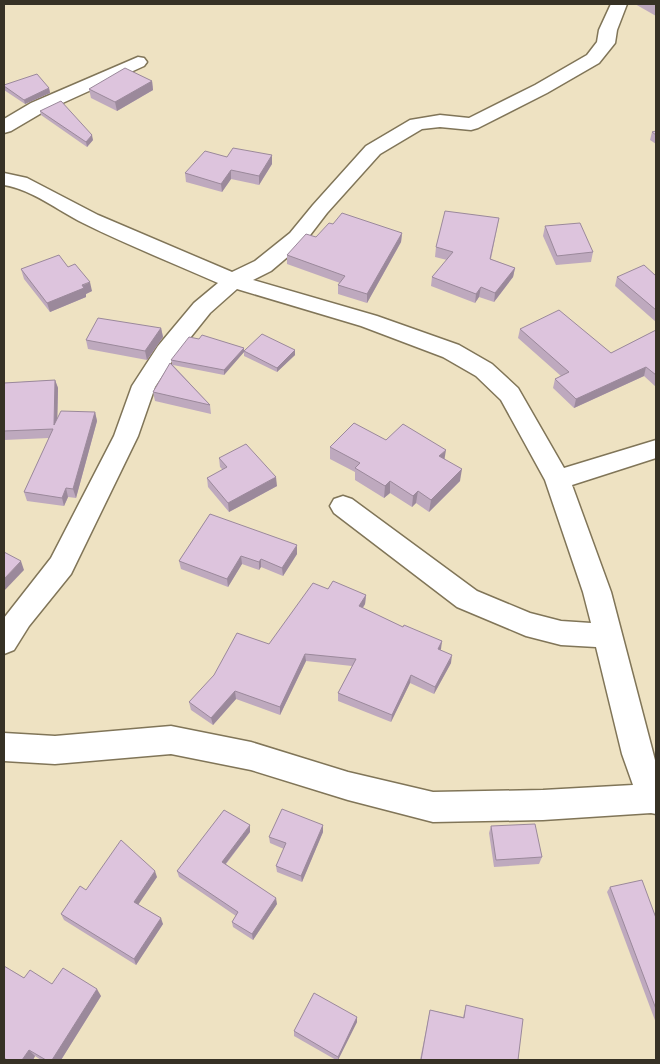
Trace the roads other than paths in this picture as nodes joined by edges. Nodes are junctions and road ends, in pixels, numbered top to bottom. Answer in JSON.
{"nodes":[{"id":1,"x":619,"y":4,"type":"edge"},
{"id":2,"x":138,"y":62,"type":"dead end"},
{"id":3,"x":4,"y":127,"type":"edge"},
{"id":4,"x":4,"y":179,"type":"edge"},
{"id":5,"x":233,"y":281,"type":"junction"},
{"id":6,"x":656,"y":449,"type":"edge"},
{"id":7,"x":558,"y":480,"type":"junction"},
{"id":8,"x":343,"y":506,"type":"dead end"},
{"id":9,"x":607,"y":636,"type":"junction"},
{"id":10,"x":4,"y":642,"type":"edge"},
{"id":11,"x":4,"y":747,"type":"edge"},
{"id":12,"x":655,"y":799,"type":"edge"}],
"edges":[{"from":1,"to":5,"type":"street"},
{"from":2,"to":3,"type":"street"},
{"from":4,"to":5,"type":"street"},
{"from":5,"to":7,"type":"street"},
{"from":5,"to":10,"type":"street"},
{"from":6,"to":7,"type":"street"},
{"from":7,"to":9,"type":"street"},
{"from":8,"to":9,"type":"street"},
{"from":9,"to":12,"type":"street"},
{"from":11,"to":12,"type":"street"}]}
